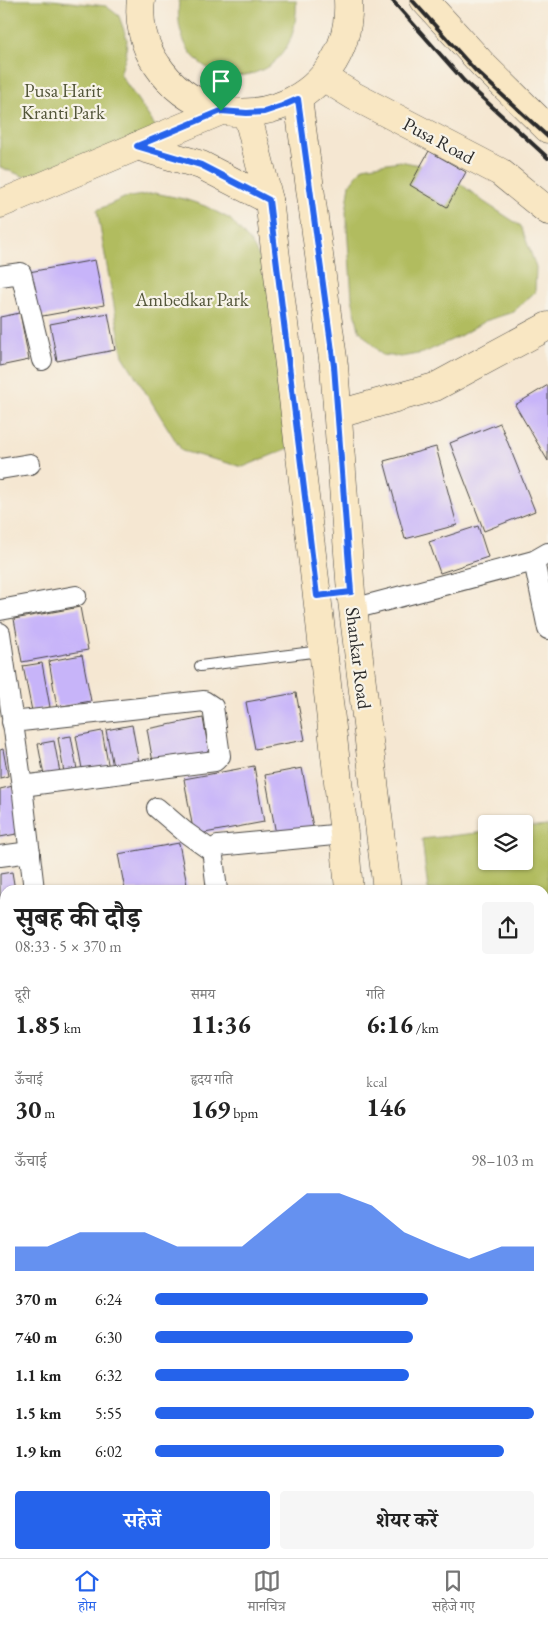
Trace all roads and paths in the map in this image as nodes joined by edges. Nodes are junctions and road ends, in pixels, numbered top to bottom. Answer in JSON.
{"nodes":[{"id":1,"x":140,"y":0,"type":"edge"},
{"id":2,"x":348,"y":0,"type":"edge"},
{"id":3,"x":424,"y":0,"type":"edge"},
{"id":4,"x":323,"y":77,"type":"junction"},
{"id":5,"x":298,"y":99,"type":"junction"},
{"id":6,"x":234,"y":112,"type":"junction"},
{"id":7,"x":548,"y":129,"type":"edge"},
{"id":8,"x":137,"y":146,"type":"junction"},
{"id":9,"x":0,"y":185,"type":"edge"},
{"id":10,"x":29,"y":191,"type":"junction"},
{"id":11,"x":269,"y":200,"type":"junction"},
{"id":12,"x":0,"y":204,"type":"edge"},
{"id":13,"x":548,"y":211,"type":"edge"},
{"id":14,"x":0,"y":276,"type":"edge"},
{"id":15,"x":548,"y":326,"type":"edge"},
{"id":16,"x":42,"y":360,"type":"dead end"},
{"id":17,"x":338,"y":414,"type":"junction"},
{"id":18,"x":30,"y":464,"type":"dead end"},
{"id":19,"x":0,"y":469,"type":"edge"},
{"id":20,"x":541,"y":557,"type":"edge"},
{"id":21,"x":76,"y":596,"type":"dead end"},
{"id":22,"x":317,"y":596,"type":"junction"},
{"id":23,"x":352,"y":601,"type":"junction"},
{"id":24,"x":0,"y":610,"type":"edge"},
{"id":25,"x":548,"y":629,"type":"edge"},
{"id":26,"x":0,"y":633,"type":"edge"},
{"id":27,"x":322,"y":651,"type":"junction"},
{"id":28,"x":200,"y":666,"type":"dead end"},
{"id":29,"x":12,"y":722,"type":"junction"},
{"id":30,"x":22,"y":786,"type":"junction"},
{"id":31,"x":157,"y":808,"type":"dead end"},
{"id":32,"x":344,"y":834,"type":"junction"},
{"id":33,"x":30,"y":852,"type":"junction"},
{"id":34,"x":213,"y":852,"type":"junction"},
{"id":35,"x":0,"y":856,"type":"edge"},
{"id":36,"x":33,"y":885,"type":"edge"},
{"id":37,"x":216,"y":885,"type":"edge"},
{"id":38,"x":349,"y":885,"type":"edge"},
{"id":39,"x":386,"y":885,"type":"edge"}],
"edges":[{"from":1,"to":6,"type":"main road"},
{"from":2,"to":4,"type":"main road"},
{"from":3,"to":7,"type":"main road"},
{"from":4,"to":5,"type":"main road"},
{"from":4,"to":13,"type":"main road","name":"Pusa Road"},
{"from":5,"to":6,"type":"main road"},
{"from":5,"to":17,"type":"main road","name":"Shankar Road"},
{"from":6,"to":8,"type":"main road"},
{"from":6,"to":11,"type":"main road","name":"Shankar Road"},
{"from":8,"to":10,"type":"main road"},
{"from":8,"to":11,"type":"main road"},
{"from":9,"to":10,"type":"main road"},
{"from":10,"to":12,"type":"main road"},
{"from":11,"to":22,"type":"main road","name":"Shankar Road"},
{"from":14,"to":16,"type":"street"},
{"from":15,"to":17,"type":"main road"},
{"from":17,"to":23,"type":"main road","name":"Shankar Road"},
{"from":18,"to":19,"type":"street"},
{"from":20,"to":23,"type":"street"},
{"from":20,"to":25,"type":"street"},
{"from":21,"to":24,"type":"street"},
{"from":22,"to":23,"type":"main road"},
{"from":22,"to":27,"type":"main road","name":"Shankar Road"},
{"from":23,"to":39,"type":"main road","name":"Shankar Road"},
{"from":26,"to":29,"type":"street"},
{"from":27,"to":28,"type":"lane"},
{"from":27,"to":32,"type":"main road","name":"Shankar Road"},
{"from":29,"to":30,"type":"street"},
{"from":29,"to":30,"type":"street"},
{"from":30,"to":33,"type":"street"},
{"from":31,"to":34,"type":"street"},
{"from":32,"to":34,"type":"street"},
{"from":32,"to":38,"type":"main road","name":"Shankar Road"},
{"from":33,"to":35,"type":"street"},
{"from":33,"to":36,"type":"street"},
{"from":34,"to":37,"type":"street"}]}
